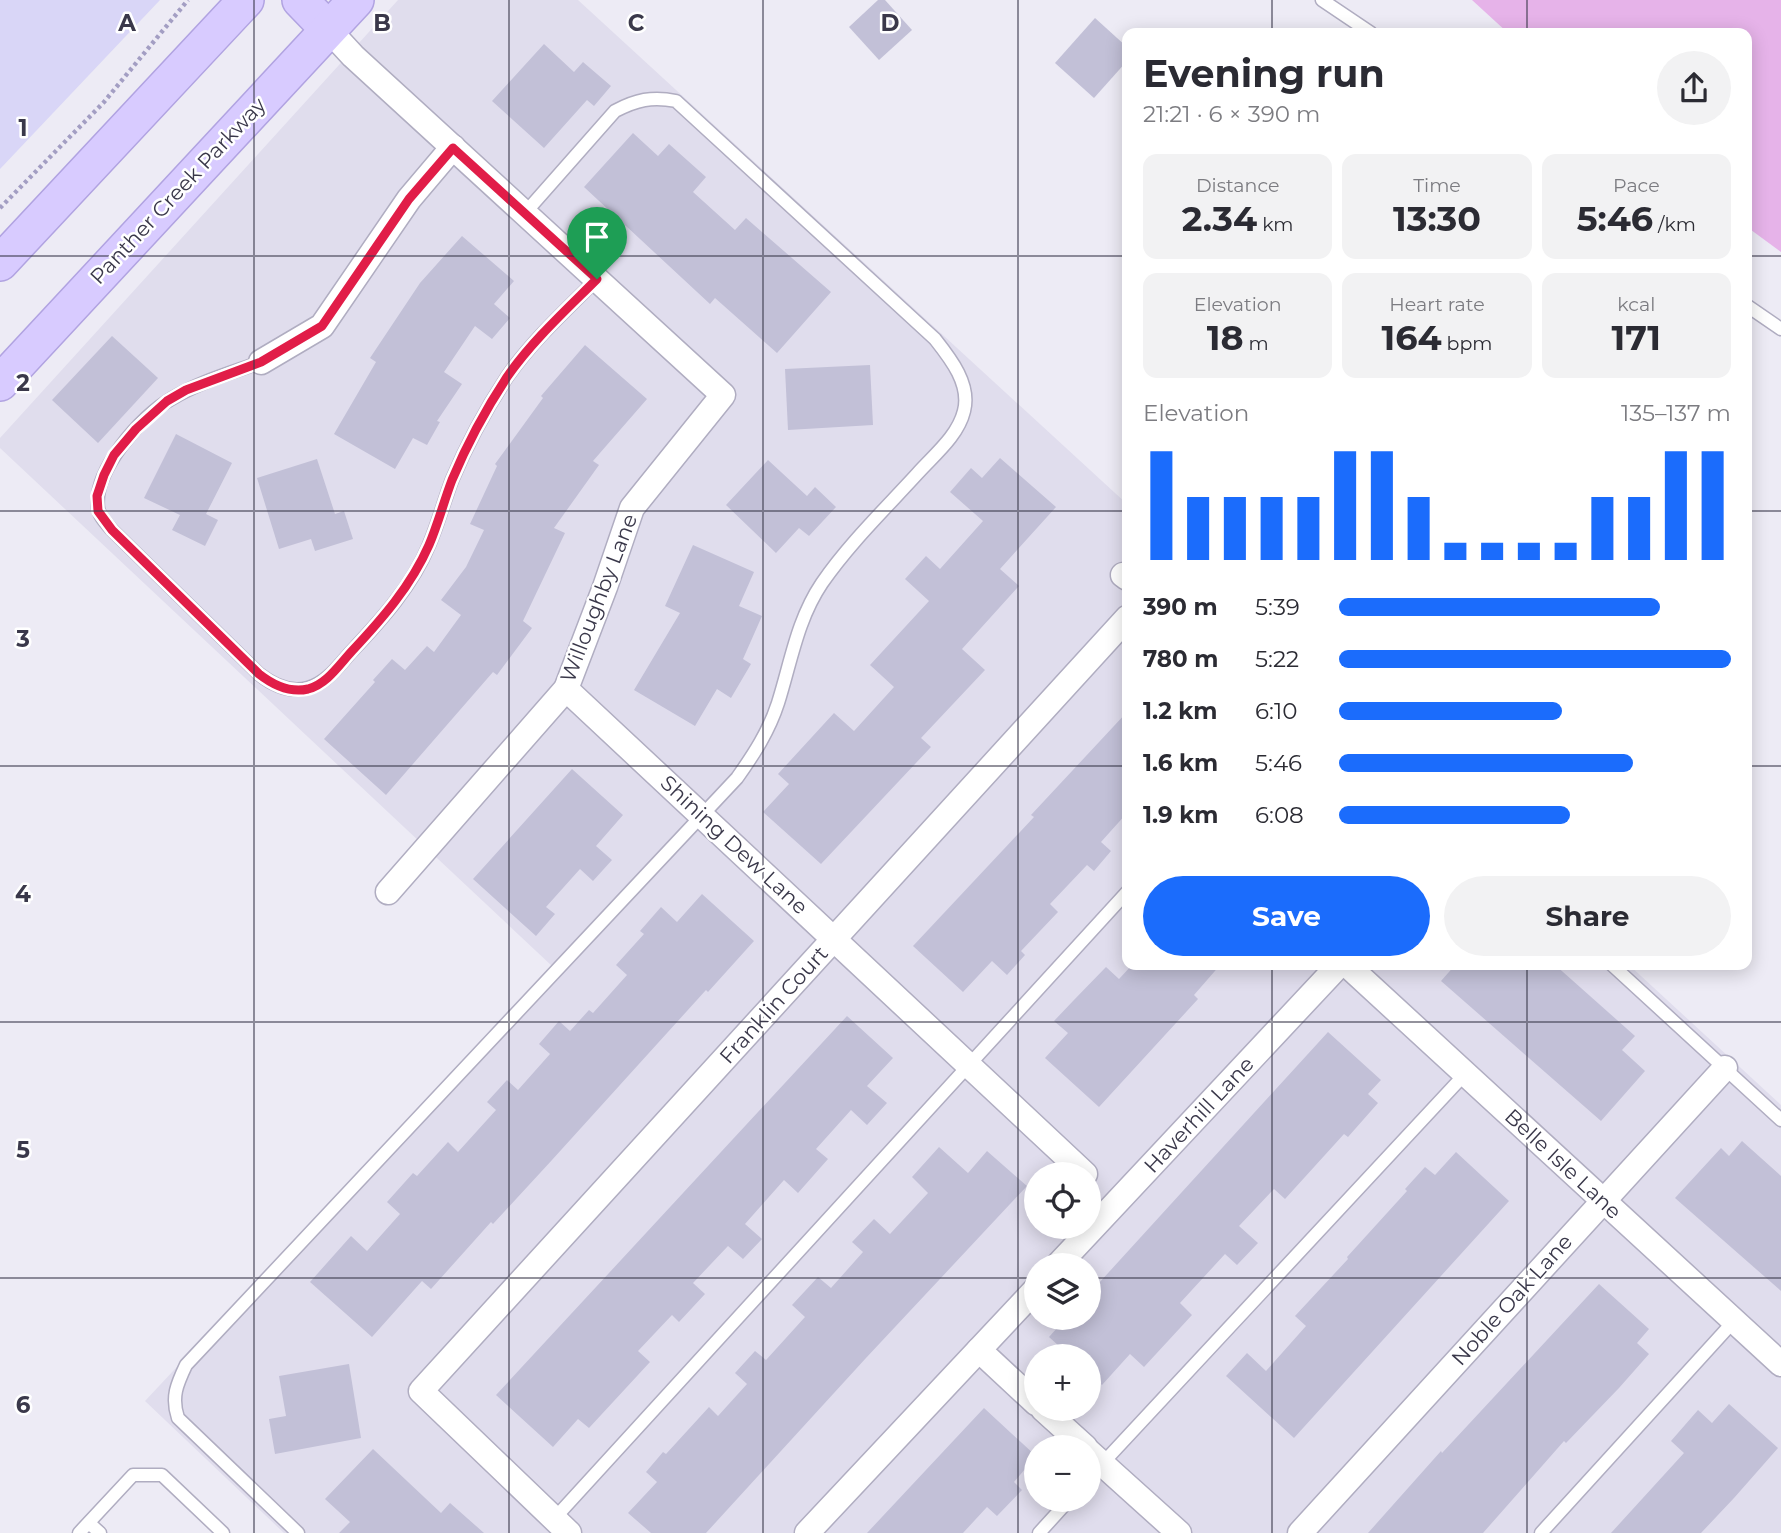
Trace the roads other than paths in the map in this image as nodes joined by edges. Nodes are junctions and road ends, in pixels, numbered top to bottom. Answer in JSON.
{"nodes":[{"id":1,"x":246,"y":0,"type":"edge"},
{"id":2,"x":300,"y":0,"type":"edge"},
{"id":3,"x":356,"y":0,"type":"edge"},
{"id":4,"x":1322,"y":0,"type":"edge"},
{"id":5,"x":1364,"y":28,"type":"edge"},
{"id":6,"x":328,"y":29,"type":"junction"},
{"id":7,"x":453,"y":148,"type":"junction"},
{"id":8,"x":524,"y":213,"type":"junction"},
{"id":9,"x":0,"y":263,"type":"edge"},
{"id":10,"x":597,"y":279,"type":"junction"},
{"id":11,"x":1752,"y":308,"type":"edge"},
{"id":12,"x":1781,"y":329,"type":"edge"},
{"id":13,"x":261,"y":362,"type":"joint"},
{"id":14,"x":0,"y":383,"type":"edge"},
{"id":15,"x":1122,"y":623,"type":"edge"},
{"id":16,"x":566,"y":689,"type":"junction"},
{"id":17,"x":702,"y":816,"type":"junction"},
{"id":18,"x":388,"y":892,"type":"dead end"},
{"id":19,"x":1122,"y":898,"type":"edge"},
{"id":20,"x":834,"y":939,"type":"junction"},
{"id":21,"x":1334,"y":970,"type":"edge"},
{"id":22,"x":1352,"y":970,"type":"edge"},
{"id":23,"x":1618,"y":970,"type":"edge"},
{"id":24,"x":969,"y":1066,"type":"junction"},
{"id":25,"x":1725,"y":1068,"type":"junction"},
{"id":26,"x":1465,"y":1074,"type":"junction"},
{"id":27,"x":1781,"y":1120,"type":"edge"},
{"id":28,"x":1072,"y":1162,"type":"edge"},
{"id":29,"x":1101,"y":1189,"type":"edge"},
{"id":30,"x":1603,"y":1201,"type":"junction"},
{"id":31,"x":1116,"y":1203,"type":"junction"},
{"id":32,"x":1069,"y":1253,"type":"edge"},
{"id":33,"x":1024,"y":1302,"type":"edge"},
{"id":34,"x":1734,"y":1321,"type":"junction"},
{"id":35,"x":978,"y":1350,"type":"junction"},
{"id":36,"x":1781,"y":1364,"type":"edge"},
{"id":37,"x":1024,"y":1392,"type":"edge"},
{"id":38,"x":1054,"y":1421,"type":"edge"},
{"id":39,"x":1067,"y":1435,"type":"edge"},
{"id":40,"x":1101,"y":1450,"type":"edge"},
{"id":41,"x":1101,"y":1468,"type":"edge"},
{"id":42,"x":1058,"y":1512,"type":"edge"},
{"id":43,"x":89,"y":1523,"type":"junction"},
{"id":44,"x":562,"y":1528,"type":"edge"},
{"id":45,"x":79,"y":1533,"type":"edge"},
{"id":46,"x":100,"y":1533,"type":"edge"},
{"id":47,"x":223,"y":1533,"type":"edge"},
{"id":48,"x":298,"y":1533,"type":"edge"},
{"id":49,"x":807,"y":1533,"type":"edge"},
{"id":50,"x":1039,"y":1533,"type":"edge"},
{"id":51,"x":1179,"y":1533,"type":"edge"},
{"id":52,"x":1300,"y":1533,"type":"edge"},
{"id":53,"x":1541,"y":1533,"type":"edge"}],
"edges":[{"from":1,"to":9,"type":"main road"},
{"from":2,"to":6,"type":"main road"},
{"from":3,"to":6,"type":"main road","name":"Panther Creek Parkway"},
{"from":4,"to":5,"type":"lane"},
{"from":6,"to":7,"type":"street"},
{"from":6,"to":14,"type":"main road","name":"Panther Creek Parkway"},
{"from":7,"to":8,"type":"street"},
{"from":7,"to":13,"type":"street"},
{"from":8,"to":10,"type":"street"},
{"from":8,"to":17,"type":"lane"},
{"from":10,"to":13,"type":"lane"},
{"from":10,"to":16,"type":"street","name":"Willoughby Lane"},
{"from":11,"to":12,"type":"lane"},
{"from":15,"to":20,"type":"street","name":"Franklin Court"},
{"from":16,"to":17,"type":"street","name":"Shining Dew Lane"},
{"from":16,"to":18,"type":"street","name":"Willoughby Lane"},
{"from":17,"to":20,"type":"street","name":"Shining Dew Lane"},
{"from":17,"to":48,"type":"lane"},
{"from":19,"to":24,"type":"lane"},
{"from":20,"to":24,"type":"street","name":"Shining Dew Lane"},
{"from":20,"to":44,"type":"street","name":"Franklin Court"},
{"from":21,"to":31,"type":"street","name":"Haverhill Lane"},
{"from":22,"to":26,"type":"street","name":"Belle Isle Lane"},
{"from":23,"to":25,"type":"lane"},
{"from":24,"to":28,"type":"street","name":"Shining Dew Lane"},
{"from":24,"to":44,"type":"lane"},
{"from":25,"to":27,"type":"lane"},
{"from":25,"to":30,"type":"street","name":"Noble Oak Lane"},
{"from":26,"to":30,"type":"street","name":"Belle Isle Lane"},
{"from":26,"to":40,"type":"lane"},
{"from":29,"to":31,"type":"street","name":"Shining Dew Lane"},
{"from":30,"to":34,"type":"street","name":"Belle Isle Lane"},
{"from":30,"to":52,"type":"street","name":"Noble Oak Lane"},
{"from":31,"to":32,"type":"street","name":"Haverhill Lane"},
{"from":33,"to":35,"type":"street"},
{"from":34,"to":36,"type":"street","name":"Belle Isle Lane"},
{"from":34,"to":53,"type":"lane"},
{"from":35,"to":37,"type":"street"},
{"from":35,"to":49,"type":"street"},
{"from":38,"to":39,"type":"street"},
{"from":41,"to":51,"type":"street"},
{"from":42,"to":50,"type":"lane"},
{"from":43,"to":45,"type":"lane"},
{"from":43,"to":46,"type":"lane"},
{"from":43,"to":47,"type":"lane"}]}
